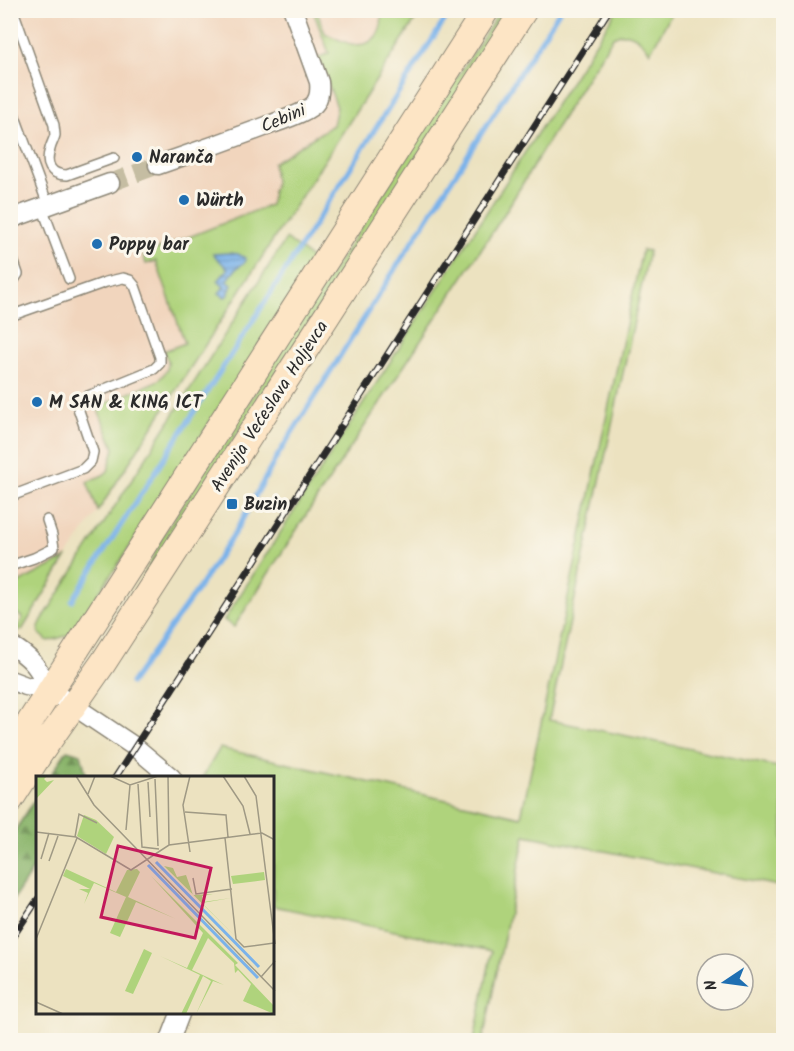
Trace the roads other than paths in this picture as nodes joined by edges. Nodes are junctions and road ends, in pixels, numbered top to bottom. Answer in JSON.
{"nodes":[{"id":1,"x":13,"y":10,"type":"edge"},
{"id":2,"x":293,"y":10,"type":"edge"},
{"id":3,"x":486,"y":10,"type":"edge"},
{"id":4,"x":524,"y":10,"type":"edge"},
{"id":5,"x":10,"y":103,"type":"edge"},
{"id":6,"x":114,"y":158,"type":"dead end"},
{"id":7,"x":158,"y":165,"type":"tunnel mouth"},
{"id":8,"x":110,"y":183,"type":"tunnel mouth"},
{"id":9,"x":45,"y":206,"type":"junction"},
{"id":10,"x":10,"y":219,"type":"edge"},
{"id":11,"x":10,"y":251,"type":"edge"},
{"id":12,"x":69,"y":279,"type":"dead end"},
{"id":13,"x":10,"y":286,"type":"edge"},
{"id":14,"x":10,"y":316,"type":"edge"},
{"id":15,"x":14,"y":495,"type":"dead end"},
{"id":16,"x":47,"y":520,"type":"dead end"},
{"id":17,"x":10,"y":567,"type":"edge"},
{"id":18,"x":10,"y":645,"type":"edge"},
{"id":19,"x":10,"y":680,"type":"edge"},
{"id":20,"x":50,"y":690,"type":"junction"},
{"id":21,"x":73,"y":706,"type":"junction"},
{"id":22,"x":10,"y":753,"type":"edge"},
{"id":23,"x":170,"y":776,"type":"edge"},
{"id":24,"x":10,"y":800,"type":"edge"},
{"id":25,"x":180,"y":1015,"type":"edge"},
{"id":26,"x":170,"y":1041,"type":"edge"}],
"edges":[{"from":1,"to":6,"type":"lane"},
{"from":2,"to":7,"type":"street","name":"Cebini"},
{"from":3,"to":20,"type":"main road","name":"Avenija Većeslava Holjevca"},
{"from":4,"to":21,"type":"main road","name":"Avenija Većeslava Holjevca"},
{"from":5,"to":9,"type":"lane"},
{"from":8,"to":9,"type":"street"},
{"from":9,"to":10,"type":"street"},
{"from":9,"to":12,"type":"lane"},
{"from":11,"to":13,"type":"lane"},
{"from":14,"to":15,"type":"lane"},
{"from":16,"to":17,"type":"lane"},
{"from":18,"to":20,"type":"street"},
{"from":19,"to":20,"type":"street"},
{"from":20,"to":21,"type":"street"},
{"from":20,"to":22,"type":"main road","name":"Avenija Većeslava Holjevca"},
{"from":21,"to":23,"type":"street"},
{"from":21,"to":24,"type":"main road","name":"Avenija Većeslava Holjevca"},
{"from":25,"to":26,"type":"street"}]}
